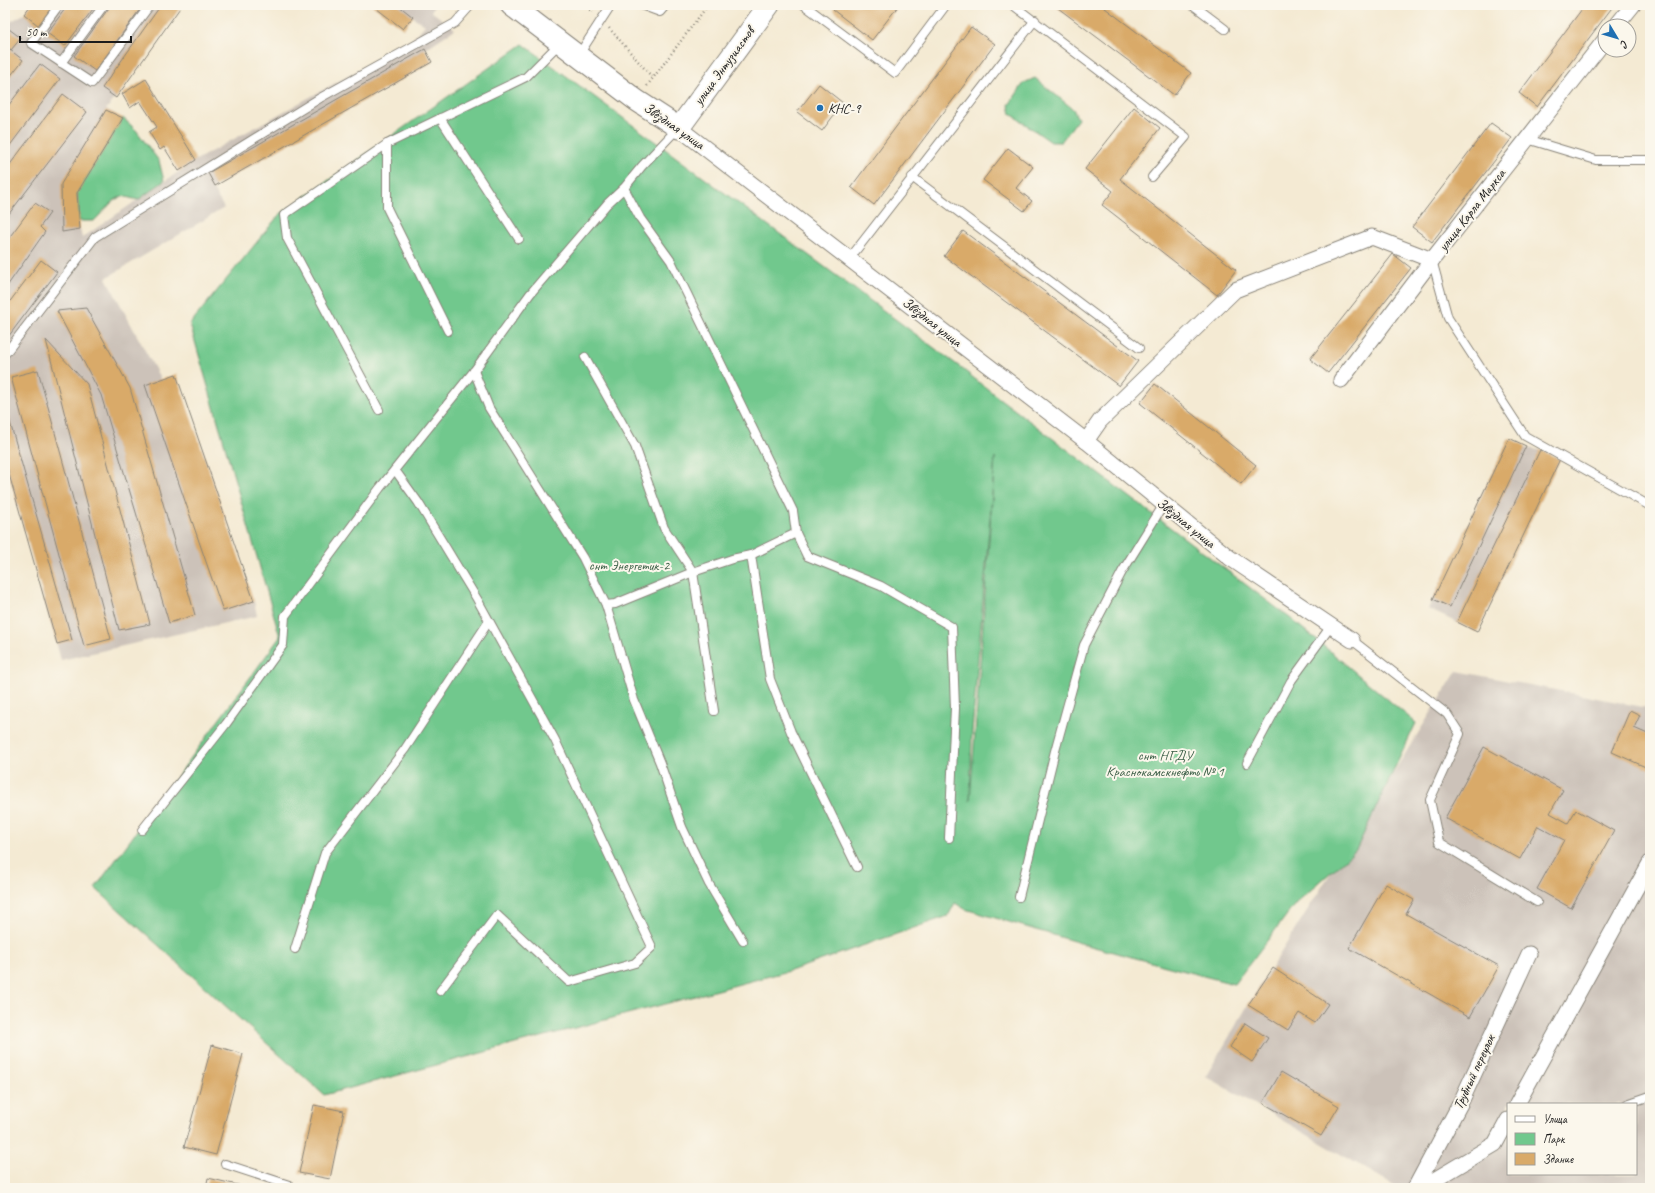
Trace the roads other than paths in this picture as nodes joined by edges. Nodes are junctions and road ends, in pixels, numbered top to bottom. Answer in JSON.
{"nodes":[{"id":1,"x":59,"y":5,"type":"edge"},
{"id":2,"x":104,"y":5,"type":"edge"},
{"id":3,"x":150,"y":5,"type":"edge"},
{"id":4,"x":471,"y":5,"type":"edge"},
{"id":5,"x":511,"y":5,"type":"edge"},
{"id":6,"x":611,"y":5,"type":"edge"},
{"id":7,"x":641,"y":5,"type":"edge"},
{"id":8,"x":666,"y":5,"type":"edge"},
{"id":9,"x":769,"y":5,"type":"edge"},
{"id":10,"x":804,"y":5,"type":"edge"},
{"id":11,"x":946,"y":5,"type":"edge"},
{"id":12,"x":1013,"y":5,"type":"edge"},
{"id":13,"x":1193,"y":5,"type":"edge"},
{"id":14,"x":1633,"y":5,"type":"edge"},
{"id":15,"x":1622,"y":18,"type":"edge"},
{"id":16,"x":1035,"y":20,"type":"junction"},
{"id":17,"x":1224,"y":29,"type":"dead end"},
{"id":18,"x":560,"y":43,"type":"junction"},
{"id":19,"x":1597,"y":50,"type":"edge"},
{"id":20,"x":577,"y":56,"type":"junction"},
{"id":21,"x":61,"y":63,"type":"junction"},
{"id":22,"x":440,"y":118,"type":"junction"},
{"id":23,"x":679,"y":128,"type":"junction"},
{"id":24,"x":1528,"y":139,"type":"junction"},
{"id":25,"x":387,"y":144,"type":"junction"},
{"id":26,"x":1650,"y":160,"type":"edge"},
{"id":27,"x":912,"y":177,"type":"junction"},
{"id":28,"x":1152,"y":177,"type":"dead end"},
{"id":29,"x":624,"y":188,"type":"junction"},
{"id":30,"x":519,"y":239,"type":"dead end"},
{"id":31,"x":850,"y":258,"type":"junction"},
{"id":32,"x":1432,"y":260,"type":"junction"},
{"id":33,"x":448,"y":331,"type":"dead end"},
{"id":34,"x":1139,"y":348,"type":"dead end"},
{"id":35,"x":5,"y":354,"type":"edge"},
{"id":36,"x":585,"y":357,"type":"dead end"},
{"id":37,"x":474,"y":371,"type":"junction"},
{"id":38,"x":1341,"y":380,"type":"dead end"},
{"id":39,"x":379,"y":410,"type":"dead end"},
{"id":40,"x":1086,"y":441,"type":"junction"},
{"id":41,"x":396,"y":470,"type":"junction"},
{"id":42,"x":1164,"y":504,"type":"junction"},
{"id":43,"x":1650,"y":506,"type":"edge"},
{"id":44,"x":796,"y":533,"type":"junction"},
{"id":45,"x":751,"y":555,"type":"junction"},
{"id":46,"x":693,"y":572,"type":"junction"},
{"id":47,"x":606,"y":605,"type":"junction"},
{"id":48,"x":489,"y":621,"type":"junction"},
{"id":49,"x":1331,"y":626,"type":"junction"},
{"id":50,"x":1352,"y":640,"type":"joint"},
{"id":51,"x":714,"y":712,"type":"dead end"},
{"id":52,"x":1247,"y":763,"type":"dead end"},
{"id":53,"x":142,"y":830,"type":"dead end"},
{"id":54,"x":949,"y":838,"type":"dead end"},
{"id":55,"x":1650,"y":863,"type":"edge"},
{"id":56,"x":857,"y":866,"type":"dead end"},
{"id":57,"x":1019,"y":897,"type":"dead end"},
{"id":58,"x":1537,"y":902,"type":"dead end"},
{"id":59,"x":743,"y":941,"type":"dead end"},
{"id":60,"x":294,"y":949,"type":"dead end"},
{"id":61,"x":1530,"y":954,"type":"dead end"},
{"id":62,"x":440,"y":991,"type":"dead end"},
{"id":63,"x":1650,"y":1096,"type":"edge"},
{"id":64,"x":1518,"y":1103,"type":"edge"},
{"id":65,"x":1630,"y":1103,"type":"edge"},
{"id":66,"x":1507,"y":1124,"type":"edge"},
{"id":67,"x":1502,"y":1142,"type":"edge"},
{"id":68,"x":225,"y":1164,"type":"dead end"},
{"id":69,"x":288,"y":1188,"type":"edge"},
{"id":70,"x":1415,"y":1188,"type":"edge"},
{"id":71,"x":1421,"y":1188,"type":"edge"}],
"edges":[{"from":1,"to":21,"type":"lane"},
{"from":2,"to":21,"type":"lane"},
{"from":3,"to":21,"type":"lane"},
{"from":4,"to":35,"type":"lane"},
{"from":5,"to":18,"type":"street","name":"Звёздная улица"},
{"from":6,"to":20,"type":"lane"},
{"from":7,"to":8,"type":"lane"},
{"from":9,"to":23,"type":"street","name":"улица Энтузиастов"},
{"from":10,"to":11,"type":"lane"},
{"from":12,"to":16,"type":"lane"},
{"from":13,"to":17,"type":"lane"},
{"from":14,"to":15,"type":"street"},
{"from":16,"to":27,"type":"lane"},
{"from":16,"to":28,"type":"lane"},
{"from":18,"to":20,"type":"street","name":"Звёздная улица"},
{"from":18,"to":22,"type":"lane"},
{"from":19,"to":24,"type":"street","name":"улица Карла Маркса"},
{"from":20,"to":23,"type":"street","name":"Звёздная улица"},
{"from":22,"to":25,"type":"lane"},
{"from":22,"to":30,"type":"lane"},
{"from":23,"to":29,"type":"lane"},
{"from":23,"to":31,"type":"street","name":"Звёздная улица"},
{"from":24,"to":26,"type":"lane"},
{"from":24,"to":32,"type":"street","name":"улица Карла Маркса"},
{"from":25,"to":33,"type":"lane"},
{"from":25,"to":39,"type":"lane"},
{"from":27,"to":31,"type":"lane"},
{"from":27,"to":34,"type":"lane"},
{"from":29,"to":37,"type":"lane"},
{"from":29,"to":44,"type":"lane"},
{"from":31,"to":40,"type":"street","name":"Звёздная улица"},
{"from":32,"to":38,"type":"street","name":"улица Карла Маркса"},
{"from":32,"to":40,"type":"street"},
{"from":32,"to":43,"type":"lane"},
{"from":36,"to":46,"type":"lane"},
{"from":37,"to":41,"type":"lane"},
{"from":37,"to":47,"type":"lane"},
{"from":40,"to":42,"type":"street","name":"Звёздная улица"},
{"from":41,"to":48,"type":"lane"},
{"from":41,"to":53,"type":"lane"},
{"from":42,"to":49,"type":"street","name":"Звёздная улица"},
{"from":42,"to":57,"type":"lane"},
{"from":44,"to":45,"type":"lane"},
{"from":44,"to":54,"type":"lane"},
{"from":45,"to":46,"type":"lane"},
{"from":45,"to":56,"type":"lane"},
{"from":46,"to":47,"type":"lane"},
{"from":46,"to":51,"type":"lane"},
{"from":47,"to":59,"type":"lane"},
{"from":48,"to":60,"type":"lane"},
{"from":48,"to":62,"type":"lane"},
{"from":49,"to":50,"type":"street","name":"Звёздная улица"},
{"from":49,"to":52,"type":"lane"},
{"from":50,"to":58,"type":"lane"},
{"from":55,"to":64,"type":"street"},
{"from":61,"to":70,"type":"street","name":"Трубный переулок"},
{"from":63,"to":65,"type":"lane"},
{"from":66,"to":67,"type":"street"},
{"from":67,"to":71,"type":"street"},
{"from":68,"to":69,"type":"lane"}]}
